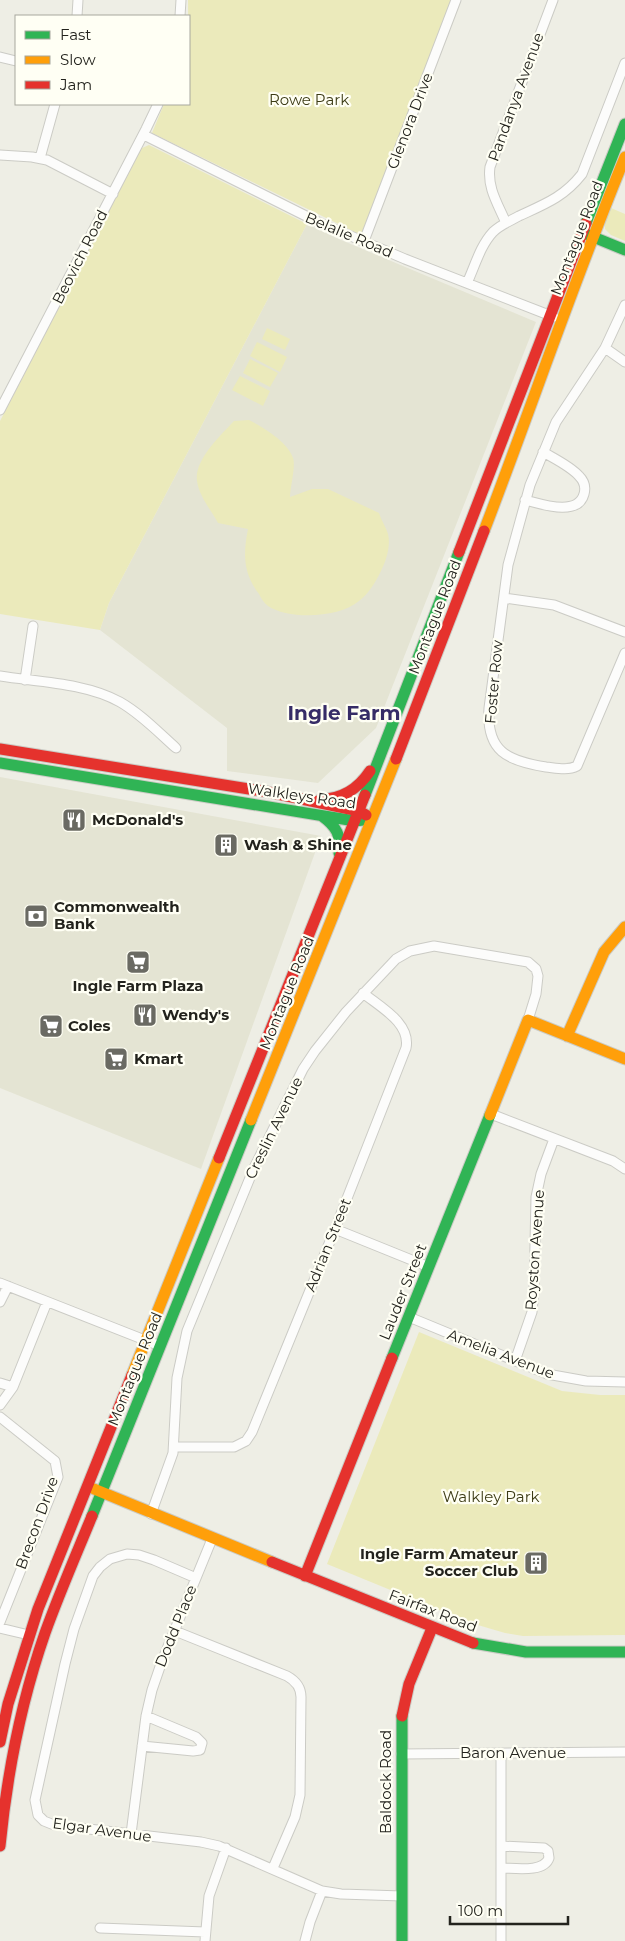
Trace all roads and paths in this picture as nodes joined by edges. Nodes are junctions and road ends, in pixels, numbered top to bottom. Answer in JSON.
{"nodes":[{"id":1,"x":78,"y":0,"type":"edge"},
{"id":2,"x":181,"y":0,"type":"edge"},
{"id":3,"x":456,"y":0,"type":"edge"},
{"id":4,"x":553,"y":0,"type":"edge"},
{"id":5,"x":77,"y":15,"type":"edge"},
{"id":6,"x":180,"y":15,"type":"edge"},
{"id":7,"x":0,"y":57,"type":"edge"},
{"id":8,"x":15,"y":61,"type":"edge"},
{"id":9,"x":625,"y":63,"type":"edge"},
{"id":10,"x":55,"y":105,"type":"edge"},
{"id":11,"x":158,"y":105,"type":"edge"},
{"id":12,"x":625,"y":124,"type":"edge"},
{"id":13,"x":144,"y":135,"type":"junction"},
{"id":14,"x":0,"y":155,"type":"edge"},
{"id":15,"x":625,"y":157,"type":"edge"},
{"id":16,"x":40,"y":158,"type":"junction"},
{"id":17,"x":112,"y":194,"type":"junction"},
{"id":18,"x":506,"y":223,"type":"junction"},
{"id":19,"x":587,"y":234,"type":"junction"},
{"id":20,"x":364,"y":241,"type":"junction"},
{"id":21,"x":625,"y":250,"type":"edge"},
{"id":22,"x":467,"y":283,"type":"junction"},
{"id":23,"x":625,"y":305,"type":"edge"},
{"id":24,"x":550,"y":315,"type":"junction"},
{"id":25,"x":562,"y":320,"type":"junction"},
{"id":26,"x":605,"y":348,"type":"junction"},
{"id":27,"x":625,"y":362,"type":"edge"},
{"id":28,"x":0,"y":410,"type":"edge"},
{"id":29,"x":543,"y":452,"type":"junction"},
{"id":30,"x":525,"y":500,"type":"junction"},
{"id":31,"x":504,"y":598,"type":"junction"},
{"id":32,"x":33,"y":626,"type":"dead end"},
{"id":33,"x":625,"y":632,"type":"edge"},
{"id":34,"x":625,"y":653,"type":"edge"},
{"id":35,"x":0,"y":676,"type":"edge"},
{"id":36,"x":25,"y":680,"type":"junction"},
{"id":37,"x":176,"y":748,"type":"dead end"},
{"id":38,"x":0,"y":749,"type":"edge"},
{"id":39,"x":382,"y":754,"type":"junction"},
{"id":40,"x":0,"y":763,"type":"edge"},
{"id":41,"x":298,"y":798,"type":"junction"},
{"id":42,"x":320,"y":815,"type":"junction"},
{"id":43,"x":357,"y":816,"type":"junction"},
{"id":44,"x":373,"y":819,"type":"junction"},
{"id":45,"x":334,"y":875,"type":"junction"},
{"id":46,"x":625,"y":927,"type":"edge"},
{"id":47,"x":364,"y":994,"type":"junction"},
{"id":48,"x":528,"y":1020,"type":"junction"},
{"id":49,"x":567,"y":1036,"type":"junction"},
{"id":50,"x":625,"y":1059,"type":"edge"},
{"id":51,"x":491,"y":1114,"type":"junction"},
{"id":52,"x":554,"y":1139,"type":"junction"},
{"id":53,"x":625,"y":1169,"type":"edge"},
{"id":54,"x":335,"y":1228,"type":"junction"},
{"id":55,"x":429,"y":1266,"type":"junction"},
{"id":56,"x":4,"y":1285,"type":"edge"},
{"id":57,"x":0,"y":1302,"type":"edge"},
{"id":58,"x":47,"y":1302,"type":"junction"},
{"id":59,"x":409,"y":1317,"type":"junction"},
{"id":60,"x":146,"y":1341,"type":"junction"},
{"id":61,"x":160,"y":1346,"type":"junction"},
{"id":62,"x":514,"y":1360,"type":"junction"},
{"id":63,"x":625,"y":1382,"type":"edge"},
{"id":64,"x":0,"y":1383,"type":"edge"},
{"id":65,"x":13,"y":1387,"type":"junction"},
{"id":66,"x":0,"y":1405,"type":"edge"},
{"id":67,"x":0,"y":1417,"type":"edge"},
{"id":68,"x":174,"y":1447,"type":"junction"},
{"id":69,"x":88,"y":1486,"type":"junction"},
{"id":70,"x":101,"y":1493,"type":"junction"},
{"id":71,"x":152,"y":1514,"type":"junction"},
{"id":72,"x":212,"y":1539,"type":"junction"},
{"id":73,"x":305,"y":1576,"type":"junction"},
{"id":74,"x":196,"y":1578,"type":"junction"},
{"id":75,"x":0,"y":1622,"type":"edge"},
{"id":76,"x":0,"y":1628,"type":"edge"},
{"id":77,"x":432,"y":1628,"type":"junction"},
{"id":78,"x":174,"y":1631,"type":"junction"},
{"id":79,"x":29,"y":1635,"type":"junction"},
{"id":80,"x":42,"y":1639,"type":"junction"},
{"id":81,"x":625,"y":1652,"type":"edge"},
{"id":82,"x":146,"y":1716,"type":"junction"},
{"id":83,"x":0,"y":1742,"type":"edge"},
{"id":84,"x":142,"y":1746,"type":"junction"},
{"id":85,"x":625,"y":1752,"type":"edge"},
{"id":86,"x":400,"y":1754,"type":"junction"},
{"id":87,"x":501,"y":1754,"type":"junction"},
{"id":88,"x":130,"y":1834,"type":"junction"},
{"id":89,"x":0,"y":1846,"type":"edge"},
{"id":90,"x":501,"y":1846,"type":"junction"},
{"id":91,"x":226,"y":1848,"type":"junction"},
{"id":92,"x":273,"y":1868,"type":"junction"},
{"id":93,"x":501,"y":1868,"type":"junction"},
{"id":94,"x":322,"y":1891,"type":"junction"},
{"id":95,"x":402,"y":1896,"type":"junction"},
{"id":96,"x":100,"y":1928,"type":"dead end"},
{"id":97,"x":205,"y":1937,"type":"edge"},
{"id":98,"x":305,"y":1941,"type":"edge"},
{"id":99,"x":402,"y":1941,"type":"edge"},
{"id":100,"x":501,"y":1941,"type":"edge"}],
"edges":[{"from":1,"to":5,"type":"street"},
{"from":2,"to":6,"type":"street"},
{"from":3,"to":20,"type":"street","name":"Glenora Drive"},
{"from":4,"to":18,"type":"street","name":"Pandanya Avenue"},
{"from":7,"to":8,"type":"street"},
{"from":9,"to":18,"type":"street"},
{"from":10,"to":16,"type":"street"},
{"from":11,"to":13,"type":"street","name":"Beovich Road"},
{"from":12,"to":19,"type":"main road","name":"Montague Road"},
{"from":13,"to":17,"type":"street","name":"Beovich Road"},
{"from":13,"to":20,"type":"street","name":"Belalie Road"},
{"from":14,"to":16,"type":"street"},
{"from":15,"to":19,"type":"main road","name":"Montague Road"},
{"from":16,"to":17,"type":"street"},
{"from":17,"to":28,"type":"street","name":"Beovich Road"},
{"from":18,"to":22,"type":"street"},
{"from":19,"to":21,"type":"main road"},
{"from":19,"to":24,"type":"main road","name":"Montague Road"},
{"from":19,"to":25,"type":"main road","name":"Montague Road"},
{"from":20,"to":22,"type":"street","name":"Belalie Road"},
{"from":22,"to":24,"type":"street","name":"Belalie Road"},
{"from":23,"to":26,"type":"street","name":"Foster Row"},
{"from":24,"to":25,"type":"street","name":"Belalie Road"},
{"from":24,"to":39,"type":"main road","name":"Montague Road"},
{"from":25,"to":44,"type":"main road","name":"Montague Road"},
{"from":26,"to":27,"type":"street"},
{"from":26,"to":29,"type":"street","name":"Foster Row"},
{"from":29,"to":30,"type":"street","name":"Foster Row"},
{"from":29,"to":30,"type":"street"},
{"from":30,"to":31,"type":"street","name":"Foster Row"},
{"from":31,"to":33,"type":"street"},
{"from":31,"to":34,"type":"street","name":"Foster Row"},
{"from":32,"to":36,"type":"street"},
{"from":35,"to":36,"type":"street"},
{"from":36,"to":37,"type":"street"},
{"from":38,"to":41,"type":"main road","name":"Walkleys Road"},
{"from":39,"to":41,"type":"main road"},
{"from":39,"to":43,"type":"main road","name":"Montague Road"},
{"from":40,"to":42,"type":"main road","name":"Walkleys Road"},
{"from":41,"to":43,"type":"main road","name":"Walkleys Road"},
{"from":42,"to":43,"type":"main road","name":"Walkleys Road"},
{"from":42,"to":45,"type":"main road"},
{"from":43,"to":44,"type":"main road","name":"Walkleys Road"},
{"from":43,"to":45,"type":"main road","name":"Montague Road"},
{"from":44,"to":61,"type":"main road","name":"Montague Road"},
{"from":45,"to":60,"type":"main road","name":"Montague Road"},
{"from":46,"to":49,"type":"main road"},
{"from":47,"to":48,"type":"street","name":"Creslin Avenue"},
{"from":47,"to":54,"type":"street","name":"Adrian Street"},
{"from":47,"to":68,"type":"street","name":"Creslin Avenue"},
{"from":48,"to":49,"type":"main road"},
{"from":48,"to":51,"type":"main road","name":"Lauder Street"},
{"from":49,"to":50,"type":"main road"},
{"from":51,"to":52,"type":"street"},
{"from":51,"to":55,"type":"main road","name":"Lauder Street"},
{"from":52,"to":53,"type":"street"},
{"from":52,"to":62,"type":"street","name":"Royston Avenue"},
{"from":54,"to":55,"type":"street"},
{"from":54,"to":68,"type":"street","name":"Adrian Street"},
{"from":55,"to":59,"type":"main road","name":"Lauder Street"},
{"from":56,"to":57,"type":"street"},
{"from":56,"to":58,"type":"street"},
{"from":58,"to":60,"type":"street"},
{"from":58,"to":65,"type":"street"},
{"from":59,"to":62,"type":"street","name":"Amelia Avenue"},
{"from":59,"to":73,"type":"main road","name":"Lauder Street"},
{"from":60,"to":61,"type":"street"},
{"from":60,"to":69,"type":"main road","name":"Montague Road"},
{"from":61,"to":70,"type":"main road","name":"Montague Road"},
{"from":62,"to":63,"type":"street","name":"Amelia Avenue"},
{"from":64,"to":65,"type":"street"},
{"from":65,"to":66,"type":"street"},
{"from":67,"to":75,"type":"street","name":"Brecon Drive"},
{"from":68,"to":71,"type":"street","name":"Creslin Avenue"},
{"from":69,"to":70,"type":"main road","name":"Fairfax Road"},
{"from":69,"to":79,"type":"main road","name":"Montague Road"},
{"from":70,"to":71,"type":"main road","name":"Fairfax Road"},
{"from":70,"to":80,"type":"main road","name":"Montague Road"},
{"from":71,"to":72,"type":"main road","name":"Fairfax Road"},
{"from":72,"to":73,"type":"main road","name":"Fairfax Road"},
{"from":72,"to":74,"type":"street","name":"Dodd Place"},
{"from":73,"to":77,"type":"main road","name":"Fairfax Road"},
{"from":74,"to":78,"type":"street","name":"Dodd Place"},
{"from":74,"to":88,"type":"street","name":"Elgar Avenue"},
{"from":76,"to":79,"type":"street"},
{"from":77,"to":81,"type":"main road","name":"Fairfax Road"},
{"from":77,"to":86,"type":"main road","name":"Baldock Road"},
{"from":78,"to":82,"type":"street","name":"Dodd Place"},
{"from":78,"to":92,"type":"street"},
{"from":79,"to":80,"type":"main road"},
{"from":79,"to":83,"type":"main road","name":"Montague Road"},
{"from":80,"to":89,"type":"main road","name":"Montague Road"},
{"from":82,"to":84,"type":"street","name":"Dodd Place"},
{"from":82,"to":84,"type":"street"},
{"from":84,"to":88,"type":"street","name":"Dodd Place"},
{"from":85,"to":87,"type":"street","name":"Baron Avenue"},
{"from":86,"to":87,"type":"street","name":"Baron Avenue"},
{"from":86,"to":95,"type":"main road","name":"Baldock Road"},
{"from":87,"to":90,"type":"street"},
{"from":88,"to":91,"type":"street","name":"Elgar Avenue"},
{"from":90,"to":93,"type":"street"},
{"from":90,"to":93,"type":"street"},
{"from":91,"to":92,"type":"street","name":"Elgar Avenue"},
{"from":91,"to":97,"type":"street"},
{"from":92,"to":94,"type":"street","name":"Elgar Avenue"},
{"from":93,"to":100,"type":"street"},
{"from":94,"to":95,"type":"street","name":"Elgar Avenue"},
{"from":94,"to":98,"type":"street"},
{"from":95,"to":99,"type":"main road","name":"Baldock Road"},
{"from":96,"to":97,"type":"street"}]}
